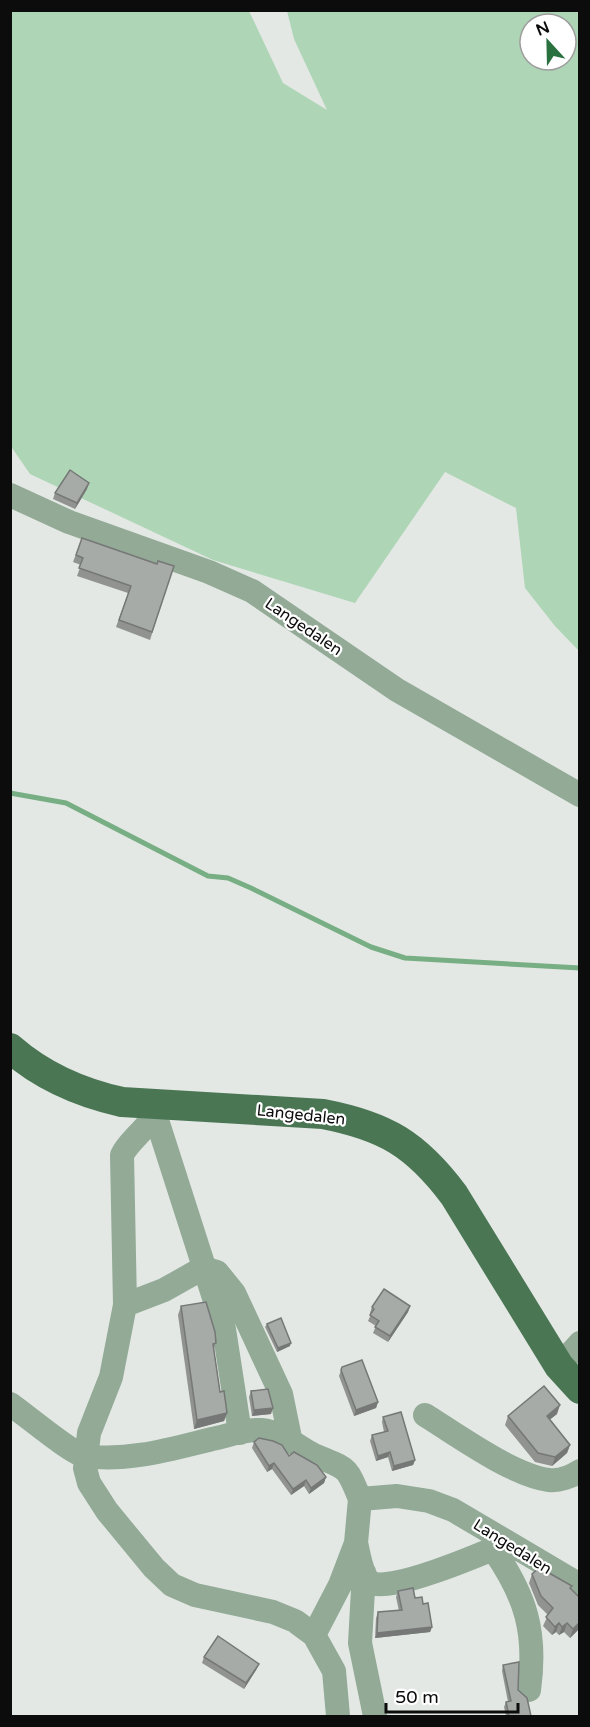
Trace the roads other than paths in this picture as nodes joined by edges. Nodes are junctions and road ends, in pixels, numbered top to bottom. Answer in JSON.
{"nodes":[{"id":1,"x":10,"y":495,"type":"edge"},
{"id":2,"x":579,"y":795,"type":"edge"},
{"id":3,"x":10,"y":1048,"type":"edge"},
{"id":4,"x":156,"y":1110,"type":"junction"},
{"id":5,"x":203,"y":1268,"type":"junction"},
{"id":6,"x":125,"y":1305,"type":"junction"},
{"id":7,"x":579,"y":1343,"type":"edge"},
{"id":8,"x":560,"y":1366,"type":"junction"},
{"id":9,"x":579,"y":1389,"type":"edge"},
{"id":10,"x":10,"y":1404,"type":"edge"},
{"id":11,"x":425,"y":1415,"type":"dead end"},
{"id":12,"x":240,"y":1433,"type":"junction"},
{"id":13,"x":290,"y":1438,"type":"junction"},
{"id":14,"x":85,"y":1456,"type":"junction"},
{"id":15,"x":579,"y":1471,"type":"edge"},
{"id":16,"x":360,"y":1499,"type":"junction"},
{"id":17,"x":356,"y":1542,"type":"junction"},
{"id":18,"x":500,"y":1546,"type":"junction"},
{"id":19,"x":364,"y":1572,"type":"junction"},
{"id":20,"x":579,"y":1585,"type":"edge"},
{"id":21,"x":314,"y":1635,"type":"junction"},
{"id":22,"x":529,"y":1690,"type":"dead end"},
{"id":23,"x":338,"y":1716,"type":"edge"},
{"id":24,"x":375,"y":1716,"type":"edge"}],
"edges":[{"from":1,"to":2,"type":"street","name":"Langedalen"},
{"from":3,"to":4,"type":"main road","name":"Langedalen"},
{"from":4,"to":5,"type":"street"},
{"from":4,"to":6,"type":"street"},
{"from":4,"to":8,"type":"main road","name":"Langedalen"},
{"from":5,"to":6,"type":"street"},
{"from":5,"to":12,"type":"street"},
{"from":5,"to":13,"type":"street"},
{"from":6,"to":14,"type":"street"},
{"from":7,"to":8,"type":"street"},
{"from":8,"to":9,"type":"main road","name":"Langedalen"},
{"from":10,"to":14,"type":"street"},
{"from":11,"to":15,"type":"street"},
{"from":12,"to":13,"type":"street"},
{"from":12,"to":14,"type":"street"},
{"from":13,"to":16,"type":"street"},
{"from":14,"to":21,"type":"street"},
{"from":16,"to":17,"type":"street"},
{"from":16,"to":18,"type":"street","name":"Langedalen"},
{"from":17,"to":19,"type":"street"},
{"from":17,"to":21,"type":"street"},
{"from":18,"to":19,"type":"street"},
{"from":18,"to":20,"type":"street","name":"Langedalen"},
{"from":18,"to":22,"type":"street"},
{"from":19,"to":24,"type":"street"},
{"from":21,"to":23,"type":"street"}]}
